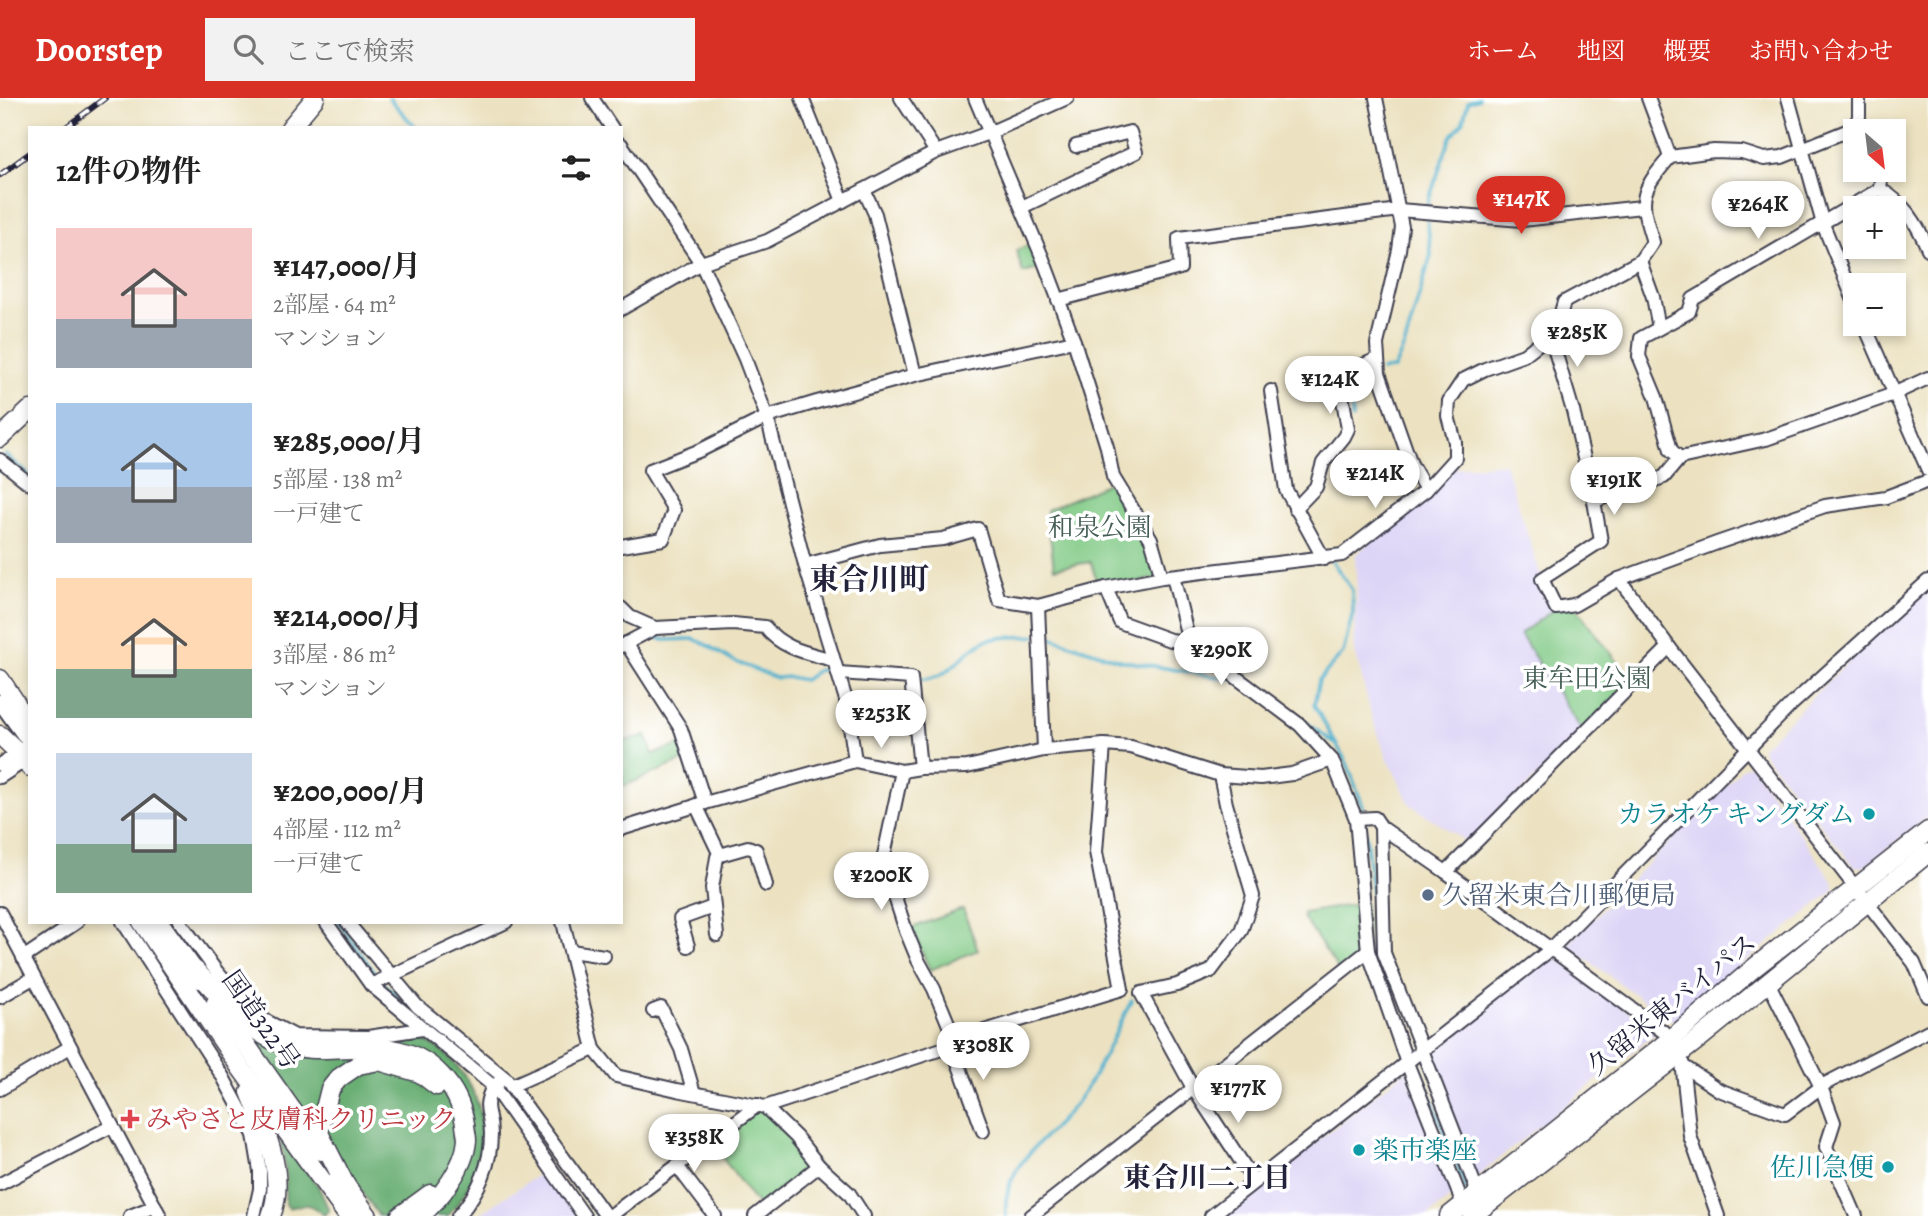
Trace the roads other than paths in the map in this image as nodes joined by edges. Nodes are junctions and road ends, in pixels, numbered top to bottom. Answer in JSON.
{"nodes":[{"id":1,"x":315,"y":98,"type":"edge"},
{"id":2,"x":592,"y":98,"type":"edge"},
{"id":3,"x":802,"y":98,"type":"edge"},
{"id":4,"x":901,"y":98,"type":"edge"},
{"id":5,"x":975,"y":98,"type":"edge"},
{"id":6,"x":1068,"y":98,"type":"edge"},
{"id":7,"x":1376,"y":98,"type":"edge"},
{"id":8,"x":1648,"y":98,"type":"edge"},
{"id":9,"x":1788,"y":98,"type":"edge"},
{"id":10,"x":1859,"y":98,"type":"edge"},
{"id":11,"x":1050,"y":102,"type":"edge"},
{"id":12,"x":1859,"y":119,"type":"edge"},
{"id":13,"x":292,"y":126,"type":"edge"},
{"id":14,"x":611,"y":126,"type":"edge"},
{"id":15,"x":991,"y":132,"type":"junction"},
{"id":16,"x":1843,"y":134,"type":"edge"},
{"id":17,"x":1076,"y":146,"type":"dead end"},
{"id":18,"x":623,"y":147,"type":"edge"},
{"id":19,"x":1801,"y":149,"type":"junction"},
{"id":20,"x":936,"y":152,"type":"junction"},
{"id":21,"x":1670,"y":156,"type":"junction"},
{"id":22,"x":1881,"y":182,"type":"edge"},
{"id":23,"x":1880,"y":189,"type":"junction"},
{"id":24,"x":864,"y":190,"type":"junction"},
{"id":25,"x":843,"y":201,"type":"junction"},
{"id":26,"x":1022,"y":207,"type":"junction"},
{"id":27,"x":1642,"y":207,"type":"junction"},
{"id":28,"x":1399,"y":210,"type":"junction"},
{"id":29,"x":1823,"y":224,"type":"junction"},
{"id":30,"x":1927,"y":242,"type":"edge"},
{"id":31,"x":1640,"y":261,"type":"junction"},
{"id":32,"x":701,"y":263,"type":"junction"},
{"id":33,"x":1843,"y":273,"type":"edge"},
{"id":34,"x":1058,"y":300,"type":"junction"},
{"id":35,"x":623,"y":308,"type":"edge"},
{"id":36,"x":1658,"y":328,"type":"junction"},
{"id":37,"x":1556,"y":330,"type":"junction"},
{"id":38,"x":1869,"y":336,"type":"edge"},
{"id":39,"x":1074,"y":341,"type":"junction"},
{"id":40,"x":1377,"y":359,"type":"junction"},
{"id":41,"x":915,"y":375,"type":"junction"},
{"id":42,"x":1928,"y":378,"type":"edge"},
{"id":43,"x":1271,"y":391,"type":"dead end"},
{"id":44,"x":1895,"y":393,"type":"junction"},
{"id":45,"x":28,"y":412,"type":"edge"},
{"id":46,"x":767,"y":417,"type":"junction"},
{"id":47,"x":0,"y":438,"type":"edge"},
{"id":48,"x":1680,"y":458,"type":"junction"},
{"id":49,"x":0,"y":460,"type":"edge"},
{"id":50,"x":1928,"y":470,"type":"edge"},
{"id":51,"x":27,"y":478,"type":"edge"},
{"id":52,"x":1928,"y":481,"type":"edge"},
{"id":53,"x":1426,"y":490,"type":"junction"},
{"id":54,"x":1594,"y":501,"type":"junction"},
{"id":55,"x":1296,"y":509,"type":"junction"},
{"id":56,"x":623,"y":545,"type":"edge"},
{"id":57,"x":1330,"y":558,"type":"junction"},
{"id":58,"x":805,"y":565,"type":"junction"},
{"id":59,"x":1168,"y":577,"type":"junction"},
{"id":60,"x":1619,"y":579,"type":"junction"},
{"id":61,"x":1928,"y":581,"type":"edge"},
{"id":62,"x":1106,"y":588,"type":"junction"},
{"id":63,"x":1038,"y":606,"type":"junction"},
{"id":64,"x":623,"y":610,"type":"edge"},
{"id":65,"x":655,"y":628,"type":"junction"},
{"id":66,"x":1189,"y":642,"type":"junction"},
{"id":67,"x":623,"y":644,"type":"edge"},
{"id":68,"x":1669,"y":647,"type":"junction"},
{"id":69,"x":833,"y":660,"type":"junction"},
{"id":70,"x":839,"y":673,"type":"junction"},
{"id":71,"x":0,"y":679,"type":"edge"},
{"id":72,"x":0,"y":702,"type":"edge"},
{"id":73,"x":0,"y":725,"type":"edge"},
{"id":74,"x":0,"y":735,"type":"edge"},
{"id":75,"x":1104,"y":746,"type":"junction"},
{"id":76,"x":1747,"y":748,"type":"junction"},
{"id":77,"x":1044,"y":750,"type":"junction"},
{"id":78,"x":28,"y":753,"type":"edge"},
{"id":79,"x":1332,"y":760,"type":"junction"},
{"id":80,"x":855,"y":761,"type":"junction"},
{"id":81,"x":0,"y":765,"type":"edge"},
{"id":82,"x":920,"y":768,"type":"junction"},
{"id":83,"x":902,"y":771,"type":"junction"},
{"id":84,"x":1220,"y":775,"type":"junction"},
{"id":85,"x":0,"y":777,"type":"edge"},
{"id":86,"x":700,"y":804,"type":"junction"},
{"id":87,"x":1356,"y":819,"type":"junction"},
{"id":88,"x":1381,"y":827,"type":"junction"},
{"id":89,"x":623,"y":828,"type":"edge"},
{"id":90,"x":1928,"y":831,"type":"edge"},
{"id":91,"x":1928,"y":853,"type":"edge"},
{"id":92,"x":720,"y":855,"type":"junction"},
{"id":93,"x":1446,"y":872,"type":"junction"},
{"id":94,"x":766,"y":885,"type":"dead end"},
{"id":95,"x":1862,"y":896,"type":"junction"},
{"id":96,"x":713,"y":907,"type":"junction"},
{"id":97,"x":0,"y":913,"type":"edge"},
{"id":98,"x":74,"y":924,"type":"edge"},
{"id":99,"x":124,"y":924,"type":"edge"},
{"id":100,"x":143,"y":924,"type":"edge"},
{"id":101,"x":160,"y":924,"type":"edge"},
{"id":102,"x":181,"y":924,"type":"edge"},
{"id":103,"x":327,"y":924,"type":"edge"},
{"id":104,"x":349,"y":924,"type":"edge"},
{"id":105,"x":498,"y":924,"type":"edge"},
{"id":106,"x":564,"y":924,"type":"edge"},
{"id":107,"x":717,"y":935,"type":"dead end"},
{"id":108,"x":688,"y":946,"type":"dead end"},
{"id":109,"x":1550,"y":950,"type":"junction"},
{"id":110,"x":571,"y":951,"type":"junction"},
{"id":111,"x":1368,"y":951,"type":"junction"},
{"id":112,"x":604,"y":956,"type":"dead end"},
{"id":113,"x":23,"y":958,"type":"junction"},
{"id":114,"x":195,"y":970,"type":"junction"},
{"id":115,"x":388,"y":975,"type":"junction"},
{"id":116,"x":33,"y":978,"type":"junction"},
{"id":117,"x":1768,"y":982,"type":"junction"},
{"id":118,"x":371,"y":985,"type":"junction"},
{"id":119,"x":1122,"y":989,"type":"junction"},
{"id":120,"x":1141,"y":993,"type":"junction"},
{"id":121,"x":1928,"y":996,"type":"edge"},
{"id":122,"x":0,"y":997,"type":"edge"},
{"id":123,"x":653,"y":1011,"type":"dead end"},
{"id":124,"x":422,"y":1029,"type":"junction"},
{"id":125,"x":1928,"y":1031,"type":"edge"},
{"id":126,"x":953,"y":1043,"type":"junction"},
{"id":127,"x":70,"y":1047,"type":"junction"},
{"id":128,"x":594,"y":1049,"type":"junction"},
{"id":129,"x":1420,"y":1051,"type":"junction"},
{"id":130,"x":1679,"y":1052,"type":"junction"},
{"id":131,"x":1407,"y":1063,"type":"junction"},
{"id":132,"x":240,"y":1067,"type":"junction"},
{"id":133,"x":509,"y":1082,"type":"junction"},
{"id":134,"x":493,"y":1086,"type":"junction"},
{"id":135,"x":1821,"y":1087,"type":"junction"},
{"id":136,"x":1193,"y":1088,"type":"junction"},
{"id":137,"x":0,"y":1089,"type":"edge"},
{"id":138,"x":694,"y":1093,"type":"junction"},
{"id":139,"x":762,"y":1106,"type":"junction"},
{"id":140,"x":113,"y":1126,"type":"junction"},
{"id":141,"x":983,"y":1131,"type":"dead end"},
{"id":142,"x":677,"y":1166,"type":"junction"},
{"id":143,"x":819,"y":1166,"type":"junction"},
{"id":144,"x":1254,"y":1181,"type":"junction"},
{"id":145,"x":0,"y":1184,"type":"edge"},
{"id":146,"x":346,"y":1186,"type":"junction"},
{"id":147,"x":1474,"y":1209,"type":"edge"},
{"id":148,"x":158,"y":1211,"type":"edge"},
{"id":149,"x":130,"y":1216,"type":"edge"},
{"id":150,"x":254,"y":1216,"type":"edge"},
{"id":151,"x":271,"y":1216,"type":"edge"},
{"id":152,"x":348,"y":1216,"type":"edge"},
{"id":153,"x":368,"y":1216,"type":"edge"},
{"id":154,"x":400,"y":1216,"type":"edge"},
{"id":155,"x":420,"y":1216,"type":"edge"},
{"id":156,"x":458,"y":1216,"type":"edge"},
{"id":157,"x":584,"y":1216,"type":"edge"},
{"id":158,"x":608,"y":1216,"type":"edge"},
{"id":159,"x":715,"y":1216,"type":"edge"},
{"id":160,"x":755,"y":1216,"type":"edge"},
{"id":161,"x":864,"y":1216,"type":"edge"},
{"id":162,"x":1031,"y":1216,"type":"edge"},
{"id":163,"x":1211,"y":1216,"type":"edge"},
{"id":164,"x":1449,"y":1216,"type":"edge"},
{"id":165,"x":1718,"y":1216,"type":"edge"},
{"id":166,"x":1856,"y":1216,"type":"edge"}],
"edges":[{"from":1,"to":13,"type":"highway"},
{"from":2,"to":14,"type":"street"},
{"from":3,"to":25,"type":"street"},
{"from":4,"to":20,"type":"street"},
{"from":5,"to":15,"type":"street"},
{"from":6,"to":11,"type":"street"},
{"from":7,"to":28,"type":"street"},
{"from":8,"to":21,"type":"street"},
{"from":9,"to":19,"type":"street"},
{"from":10,"to":12,"type":"street"},
{"from":11,"to":15,"type":"street"},
{"from":15,"to":20,"type":"street"},
{"from":15,"to":26,"type":"street"},
{"from":16,"to":19,"type":"street"},
{"from":17,"to":26,"type":"street"},
{"from":18,"to":32,"type":"street"},
{"from":19,"to":21,"type":"street"},
{"from":19,"to":29,"type":"street"},
{"from":20,"to":24,"type":"street"},
{"from":21,"to":27,"type":"street"},
{"from":22,"to":23,"type":"street"},
{"from":23,"to":29,"type":"street"},
{"from":23,"to":30,"type":"street"},
{"from":24,"to":25,"type":"street"},
{"from":24,"to":41,"type":"street"},
{"from":25,"to":32,"type":"street"},
{"from":26,"to":34,"type":"street"},
{"from":27,"to":28,"type":"street"},
{"from":27,"to":31,"type":"street"},
{"from":28,"to":34,"type":"street"},
{"from":28,"to":40,"type":"street"},
{"from":29,"to":33,"type":"street"},
{"from":29,"to":36,"type":"street"},
{"from":31,"to":36,"type":"street"},
{"from":31,"to":37,"type":"street"},
{"from":32,"to":35,"type":"street"},
{"from":32,"to":46,"type":"street"},
{"from":34,"to":39,"type":"street"},
{"from":36,"to":48,"type":"street"},
{"from":37,"to":53,"type":"street"},
{"from":37,"to":54,"type":"street"},
{"from":38,"to":44,"type":"street"},
{"from":39,"to":41,"type":"street"},
{"from":39,"to":59,"type":"street"},
{"from":40,"to":53,"type":"street"},
{"from":40,"to":55,"type":"street"},
{"from":41,"to":46,"type":"street"},
{"from":42,"to":44,"type":"street"},
{"from":43,"to":55,"type":"street"},
{"from":44,"to":48,"type":"street"},
{"from":44,"to":50,"type":"street"},
{"from":45,"to":47,"type":"highway"},
{"from":46,"to":56,"type":"street"},
{"from":46,"to":58,"type":"street"},
{"from":48,"to":54,"type":"street"},
{"from":49,"to":51,"type":"street"},
{"from":52,"to":60,"type":"street"},
{"from":53,"to":57,"type":"street"},
{"from":54,"to":60,"type":"street"},
{"from":55,"to":57,"type":"street"},
{"from":57,"to":59,"type":"street"},
{"from":58,"to":63,"type":"street"},
{"from":58,"to":69,"type":"street"},
{"from":59,"to":62,"type":"street"},
{"from":59,"to":66,"type":"street"},
{"from":60,"to":68,"type":"street"},
{"from":61,"to":76,"type":"street"},
{"from":62,"to":63,"type":"street"},
{"from":62,"to":66,"type":"street"},
{"from":63,"to":77,"type":"street"},
{"from":64,"to":65,"type":"street"},
{"from":65,"to":67,"type":"street"},
{"from":65,"to":69,"type":"street"},
{"from":66,"to":79,"type":"street"},
{"from":67,"to":86,"type":"street"},
{"from":68,"to":76,"type":"street"},
{"from":68,"to":93,"type":"street"},
{"from":69,"to":70,"type":"street"},
{"from":70,"to":80,"type":"street"},
{"from":70,"to":82,"type":"street"},
{"from":71,"to":78,"type":"highway"},
{"from":72,"to":78,"type":"main road"},
{"from":73,"to":78,"type":"main road"},
{"from":74,"to":78,"type":"highway"},
{"from":75,"to":77,"type":"street"},
{"from":75,"to":84,"type":"street"},
{"from":75,"to":119,"type":"street"},
{"from":76,"to":95,"type":"street"},
{"from":76,"to":109,"type":"street"},
{"from":77,"to":82,"type":"street"},
{"from":78,"to":81,"type":"street"},
{"from":78,"to":85,"type":"street"},
{"from":79,"to":84,"type":"street"},
{"from":79,"to":87,"type":"street"},
{"from":80,"to":83,"type":"street"},
{"from":80,"to":86,"type":"street"},
{"from":82,"to":83,"type":"street"},
{"from":83,"to":126,"type":"street"},
{"from":84,"to":120,"type":"street"},
{"from":86,"to":89,"type":"street"},
{"from":86,"to":92,"type":"street"},
{"from":87,"to":88,"type":"street"},
{"from":87,"to":111,"type":"street"},
{"from":88,"to":93,"type":"street"},
{"from":88,"to":129,"type":"street"},
{"from":90,"to":95,"type":"highway","name":"久留米東バイパス"},
{"from":91,"to":95,"type":"highway","name":"久留米東バイパス"},
{"from":92,"to":94,"type":"street"},
{"from":92,"to":96,"type":"street"},
{"from":93,"to":109,"type":"street"},
{"from":95,"to":117,"type":"highway","name":"久留米東バイパス"},
{"from":95,"to":121,"type":"street"},
{"from":95,"to":130,"type":"highway","name":"久留米東バイパス"},
{"from":96,"to":107,"type":"street"},
{"from":96,"to":108,"type":"street"},
{"from":97,"to":113,"type":"street"},
{"from":98,"to":113,"type":"street"},
{"from":99,"to":150,"type":"street"},
{"from":100,"to":132,"type":"highway","name":"国道322号"},
{"from":101,"to":114,"type":"highway","name":"国道322号"},
{"from":102,"to":124,"type":"street"},
{"from":103,"to":118,"type":"street"},
{"from":104,"to":115,"type":"street"},
{"from":105,"to":115,"type":"street"},
{"from":106,"to":110,"type":"street"},
{"from":109,"to":129,"type":"street"},
{"from":109,"to":130,"type":"street"},
{"from":110,"to":112,"type":"street"},
{"from":110,"to":128,"type":"street"},
{"from":111,"to":131,"type":"street"},
{"from":111,"to":136,"type":"street"},
{"from":113,"to":116,"type":"street"},
{"from":114,"to":146,"type":"highway","name":"国道322号"},
{"from":114,"to":155,"type":"highway"},
{"from":115,"to":118,"type":"street"},
{"from":115,"to":133,"type":"street"},
{"from":116,"to":122,"type":"street"},
{"from":116,"to":127,"type":"street"},
{"from":117,"to":130,"type":"highway","name":"久留米東バイパス"},
{"from":117,"to":135,"type":"street"},
{"from":118,"to":124,"type":"street"},
{"from":119,"to":120,"type":"street"},
{"from":119,"to":126,"type":"street"},
{"from":120,"to":136,"type":"street"},
{"from":123,"to":138,"type":"street"},
{"from":124,"to":134,"type":"street"},
{"from":125,"to":135,"type":"street"},
{"from":126,"to":139,"type":"street"},
{"from":126,"to":141,"type":"street"},
{"from":127,"to":137,"type":"street"},
{"from":127,"to":140,"type":"street"},
{"from":128,"to":133,"type":"street"},
{"from":128,"to":138,"type":"street"},
{"from":129,"to":131,"type":"street"},
{"from":129,"to":147,"type":"street"},
{"from":130,"to":135,"type":"street"},
{"from":130,"to":147,"type":"highway","name":"久留米東バイパス"},
{"from":130,"to":165,"type":"street"},
{"from":131,"to":144,"type":"street"},
{"from":131,"to":147,"type":"street"},
{"from":132,"to":151,"type":"highway"},
{"from":132,"to":152,"type":"highway","name":"国道322号"},
{"from":133,"to":134,"type":"street"},
{"from":133,"to":158,"type":"street"},
{"from":134,"to":156,"type":"street"},
{"from":134,"to":157,"type":"street"},
{"from":135,"to":166,"type":"street"},
{"from":136,"to":144,"type":"street"},
{"from":136,"to":162,"type":"street"},
{"from":138,"to":139,"type":"street"},
{"from":139,"to":142,"type":"street"},
{"from":139,"to":143,"type":"street"},
{"from":140,"to":145,"type":"street"},
{"from":140,"to":148,"type":"street"},
{"from":142,"to":158,"type":"street"},
{"from":142,"to":159,"type":"street"},
{"from":143,"to":160,"type":"street"},
{"from":143,"to":161,"type":"street"},
{"from":144,"to":163,"type":"street"},
{"from":146,"to":153,"type":"highway","name":"国道322号"},
{"from":146,"to":154,"type":"highway"},
{"from":147,"to":164,"type":"highway","name":"久留米東バイパス"},
{"from":148,"to":149,"type":"street"}]}
